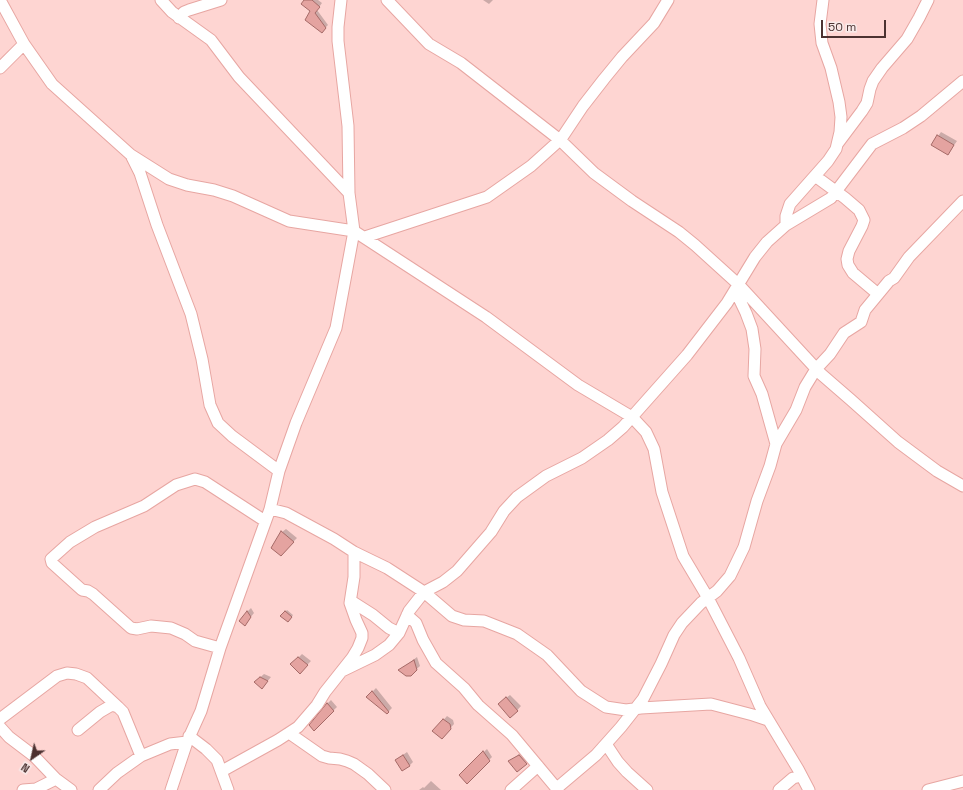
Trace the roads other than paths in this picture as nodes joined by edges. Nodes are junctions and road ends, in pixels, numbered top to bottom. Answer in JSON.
{"nodes":[{"id":1,"x":0,"y":0,"type":"edge"},
{"id":2,"x":161,"y":0,"type":"edge"},
{"id":3,"x":221,"y":0,"type":"edge"},
{"id":4,"x":341,"y":0,"type":"edge"},
{"id":5,"x":387,"y":0,"type":"edge"},
{"id":6,"x":668,"y":0,"type":"edge"},
{"id":7,"x":823,"y":0,"type":"edge"},
{"id":8,"x":928,"y":0,"type":"edge"},
{"id":9,"x":179,"y":18,"type":"junction"},
{"id":10,"x":24,"y":44,"type":"junction"},
{"id":11,"x":0,"y":68,"type":"edge"},
{"id":12,"x":963,"y":81,"type":"edge"},
{"id":13,"x":560,"y":140,"type":"junction"},
{"id":14,"x":837,"y":145,"type":"junction"},
{"id":15,"x":131,"y":155,"type":"junction"},
{"id":16,"x":815,"y":176,"type":"junction"},
{"id":17,"x":836,"y":192,"type":"junction"},
{"id":18,"x":349,"y":193,"type":"junction"},
{"id":19,"x":963,"y":201,"type":"edge"},
{"id":20,"x":786,"y":225,"type":"junction"},
{"id":21,"x":354,"y":231,"type":"junction"},
{"id":22,"x":365,"y":237,"type":"junction"},
{"id":23,"x":736,"y":287,"type":"junction"},
{"id":24,"x":878,"y":294,"type":"junction"},
{"id":25,"x":816,"y":369,"type":"junction"},
{"id":26,"x":632,"y":417,"type":"junction"},
{"id":27,"x":776,"y":444,"type":"junction"},
{"id":28,"x":279,"y":472,"type":"junction"},
{"id":29,"x":963,"y":486,"type":"edge"},
{"id":30,"x":270,"y":508,"type":"junction"},
{"id":31,"x":265,"y":521,"type":"junction"},
{"id":32,"x":354,"y":552,"type":"junction"},
{"id":33,"x":424,"y":592,"type":"junction"},
{"id":34,"x":708,"y":598,"type":"junction"},
{"id":35,"x":351,"y":601,"type":"junction"},
{"id":36,"x":407,"y":615,"type":"junction"},
{"id":37,"x":398,"y":633,"type":"junction"},
{"id":38,"x":220,"y":648,"type":"junction"},
{"id":39,"x":342,"y":671,"type":"junction"},
{"id":40,"x":118,"y":707,"type":"junction"},
{"id":41,"x":635,"y":710,"type":"junction"},
{"id":42,"x":0,"y":719,"type":"edge"},
{"id":43,"x":768,"y":720,"type":"junction"},
{"id":44,"x":0,"y":726,"type":"edge"},
{"id":45,"x":78,"y":730,"type":"dead end"},
{"id":46,"x":289,"y":733,"type":"junction"},
{"id":47,"x":188,"y":739,"type":"junction"},
{"id":48,"x":606,"y":744,"type":"junction"},
{"id":49,"x":141,"y":756,"type":"junction"},
{"id":50,"x":538,"y":766,"type":"junction"},
{"id":51,"x":222,"y":772,"type":"junction"},
{"id":52,"x":801,"y":776,"type":"junction"},
{"id":53,"x":56,"y":779,"type":"junction"},
{"id":54,"x":963,"y":782,"type":"edge"},
{"id":55,"x":558,"y":789,"type":"edge"},
{"id":56,"x":23,"y":790,"type":"edge"},
{"id":57,"x":71,"y":790,"type":"edge"},
{"id":58,"x":99,"y":790,"type":"edge"},
{"id":59,"x":171,"y":790,"type":"edge"},
{"id":60,"x":228,"y":790,"type":"edge"},
{"id":61,"x":385,"y":790,"type":"edge"},
{"id":62,"x":511,"y":790,"type":"edge"},
{"id":63,"x":648,"y":790,"type":"edge"},
{"id":64,"x":779,"y":790,"type":"edge"},
{"id":65,"x":808,"y":790,"type":"edge"},
{"id":66,"x":928,"y":790,"type":"edge"}],
"edges":[{"from":1,"to":10,"type":"street"},
{"from":2,"to":9,"type":"street"},
{"from":3,"to":9,"type":"street"},
{"from":4,"to":18,"type":"street"},
{"from":5,"to":13,"type":"street"},
{"from":6,"to":13,"type":"street"},
{"from":7,"to":14,"type":"street"},
{"from":8,"to":14,"type":"street"},
{"from":9,"to":18,"type":"street"},
{"from":10,"to":11,"type":"street"},
{"from":10,"to":15,"type":"street"},
{"from":12,"to":17,"type":"street"},
{"from":13,"to":22,"type":"street"},
{"from":13,"to":23,"type":"street"},
{"from":14,"to":16,"type":"street"},
{"from":15,"to":21,"type":"street"},
{"from":15,"to":28,"type":"street"},
{"from":16,"to":17,"type":"street"},
{"from":16,"to":20,"type":"street"},
{"from":17,"to":20,"type":"street"},
{"from":17,"to":24,"type":"street"},
{"from":18,"to":21,"type":"street"},
{"from":19,"to":24,"type":"street"},
{"from":20,"to":23,"type":"street"},
{"from":21,"to":22,"type":"street"},
{"from":21,"to":28,"type":"street"},
{"from":22,"to":26,"type":"street"},
{"from":23,"to":25,"type":"street"},
{"from":23,"to":26,"type":"street"},
{"from":23,"to":27,"type":"street"},
{"from":24,"to":25,"type":"street"},
{"from":25,"to":27,"type":"street"},
{"from":25,"to":29,"type":"street"},
{"from":26,"to":33,"type":"street"},
{"from":26,"to":34,"type":"street"},
{"from":27,"to":34,"type":"street"},
{"from":28,"to":30,"type":"street"},
{"from":30,"to":31,"type":"street"},
{"from":30,"to":32,"type":"street"},
{"from":31,"to":38,"type":"street"},
{"from":31,"to":38,"type":"street"},
{"from":32,"to":33,"type":"street"},
{"from":32,"to":35,"type":"street"},
{"from":33,"to":36,"type":"street"},
{"from":33,"to":41,"type":"street"},
{"from":34,"to":41,"type":"street"},
{"from":34,"to":43,"type":"street"},
{"from":35,"to":37,"type":"street"},
{"from":35,"to":39,"type":"street"},
{"from":36,"to":37,"type":"street"},
{"from":36,"to":50,"type":"street"},
{"from":37,"to":39,"type":"street"},
{"from":38,"to":47,"type":"street"},
{"from":39,"to":46,"type":"street"},
{"from":40,"to":42,"type":"street"},
{"from":40,"to":45,"type":"street"},
{"from":40,"to":49,"type":"street"},
{"from":41,"to":43,"type":"street"},
{"from":41,"to":48,"type":"street"},
{"from":43,"to":52,"type":"street"},
{"from":44,"to":53,"type":"street"},
{"from":46,"to":51,"type":"street"},
{"from":46,"to":61,"type":"street"},
{"from":47,"to":49,"type":"street"},
{"from":47,"to":51,"type":"street"},
{"from":47,"to":59,"type":"street"},
{"from":48,"to":55,"type":"street"},
{"from":48,"to":63,"type":"street"},
{"from":49,"to":58,"type":"street"},
{"from":50,"to":55,"type":"street"},
{"from":50,"to":62,"type":"street"},
{"from":51,"to":60,"type":"street"},
{"from":52,"to":64,"type":"street"},
{"from":52,"to":65,"type":"street"},
{"from":53,"to":56,"type":"street"},
{"from":53,"to":57,"type":"street"},
{"from":54,"to":66,"type":"street"}]}
